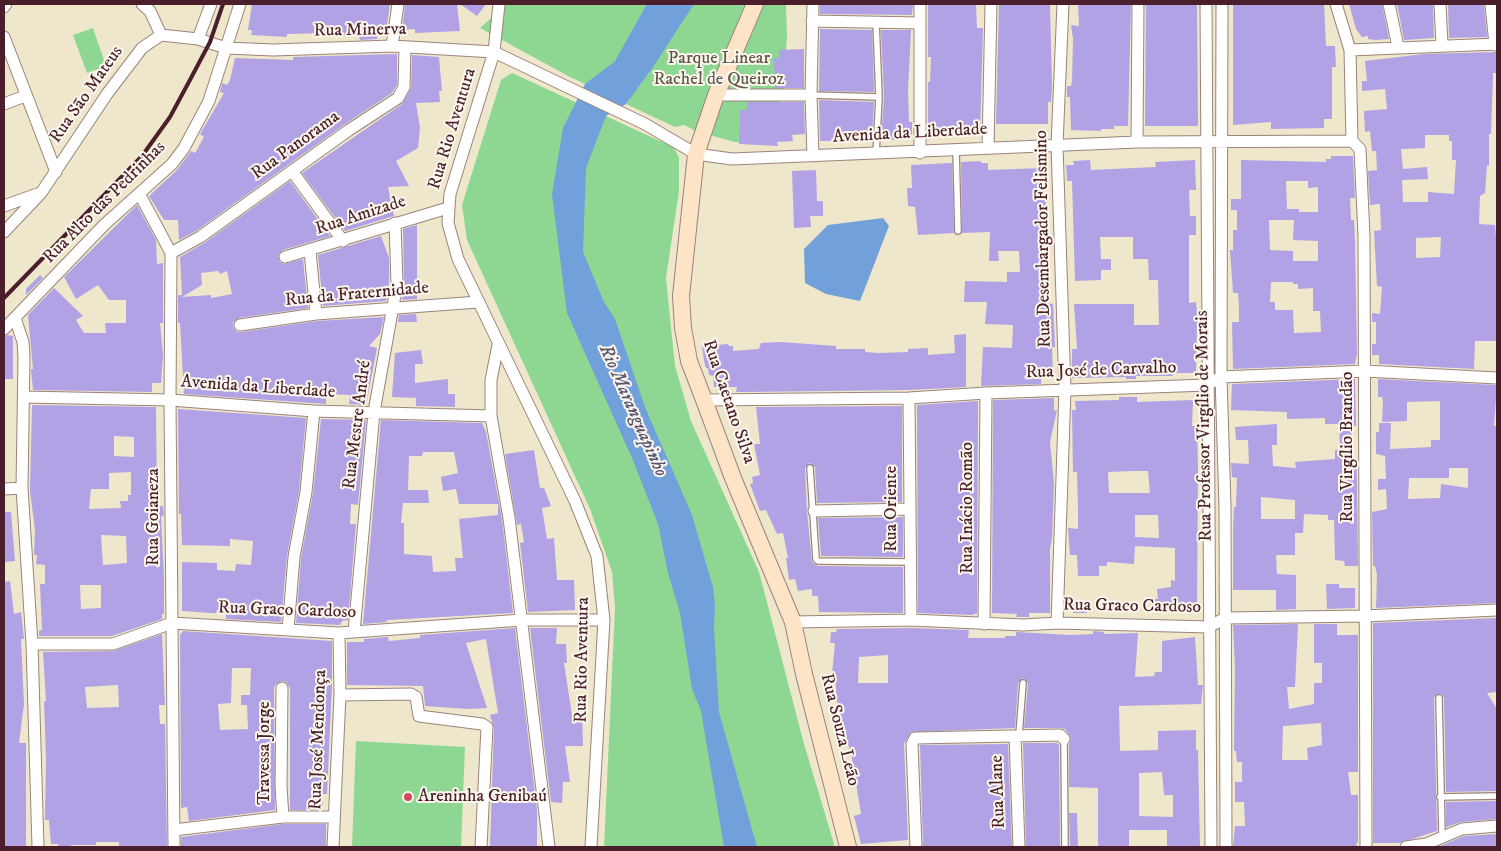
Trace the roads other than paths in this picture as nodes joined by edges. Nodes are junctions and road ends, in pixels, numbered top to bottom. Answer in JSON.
{"nodes":[{"id":1,"x":6,"y":4,"type":"edge"},
{"id":2,"x":211,"y":4,"type":"edge"},
{"id":3,"x":240,"y":4,"type":"edge"},
{"id":4,"x":398,"y":4,"type":"edge"},
{"id":5,"x":499,"y":4,"type":"edge"},
{"id":6,"x":755,"y":4,"type":"edge"},
{"id":7,"x":813,"y":4,"type":"edge"},
{"id":8,"x":920,"y":4,"type":"edge"},
{"id":9,"x":991,"y":4,"type":"edge"},
{"id":10,"x":1063,"y":4,"type":"edge"},
{"id":11,"x":1138,"y":4,"type":"edge"},
{"id":12,"x":1206,"y":4,"type":"edge"},
{"id":13,"x":1222,"y":4,"type":"edge"},
{"id":14,"x":1336,"y":4,"type":"edge"},
{"id":15,"x":1389,"y":4,"type":"edge"},
{"id":16,"x":1440,"y":4,"type":"edge"},
{"id":17,"x":1491,"y":4,"type":"edge"},
{"id":18,"x":147,"y":6,"type":"edge"},
{"id":19,"x":4,"y":7,"type":"edge"},
{"id":20,"x":812,"y":21,"type":"junction"},
{"id":21,"x":876,"y":22,"type":"junction"},
{"id":22,"x":919,"y":23,"type":"junction"},
{"id":23,"x":160,"y":35,"type":"junction"},
{"id":24,"x":4,"y":37,"type":"edge"},
{"id":25,"x":198,"y":39,"type":"junction"},
{"id":26,"x":1442,"y":45,"type":"junction"},
{"id":27,"x":1496,"y":45,"type":"edge"},
{"id":28,"x":392,"y":46,"type":"junction"},
{"id":29,"x":404,"y":47,"type":"junction"},
{"id":30,"x":1398,"y":47,"type":"junction"},
{"id":31,"x":226,"y":48,"type":"junction"},
{"id":32,"x":1350,"y":50,"type":"junction"},
{"id":33,"x":494,"y":52,"type":"junction"},
{"id":34,"x":716,"y":95,"type":"junction"},
{"id":35,"x":25,"y":96,"type":"junction"},
{"id":36,"x":811,"y":96,"type":"junction"},
{"id":37,"x":879,"y":97,"type":"junction"},
{"id":38,"x":4,"y":104,"type":"edge"},
{"id":39,"x":1206,"y":140,"type":"junction"},
{"id":40,"x":1352,"y":141,"type":"junction"},
{"id":41,"x":1137,"y":142,"type":"junction"},
{"id":42,"x":1222,"y":142,"type":"junction"},
{"id":43,"x":1058,"y":145,"type":"junction"},
{"id":44,"x":988,"y":148,"type":"junction"},
{"id":45,"x":956,"y":149,"type":"junction"},
{"id":46,"x":920,"y":152,"type":"junction"},
{"id":47,"x":696,"y":154,"type":"junction"},
{"id":48,"x":876,"y":154,"type":"junction"},
{"id":49,"x":813,"y":156,"type":"junction"},
{"id":50,"x":292,"y":171,"type":"junction"},
{"id":51,"x":56,"y":172,"type":"junction"},
{"id":52,"x":41,"y":193,"type":"junction"},
{"id":53,"x":140,"y":195,"type":"junction"},
{"id":54,"x":4,"y":206,"type":"edge"},
{"id":55,"x":448,"y":208,"type":"junction"},
{"id":56,"x":395,"y":223,"type":"junction"},
{"id":57,"x":958,"y":231,"type":"dead end"},
{"id":58,"x":4,"y":232,"type":"edge"},
{"id":59,"x":344,"y":241,"type":"junction"},
{"id":60,"x":1206,"y":249,"type":"junction"},
{"id":61,"x":1221,"y":250,"type":"junction"},
{"id":62,"x":310,"y":251,"type":"junction"},
{"id":63,"x":171,"y":253,"type":"junction"},
{"id":64,"x":285,"y":257,"type":"dead end"},
{"id":65,"x":478,"y":302,"type":"junction"},
{"id":66,"x":393,"y":309,"type":"junction"},
{"id":67,"x":316,"y":314,"type":"junction"},
{"id":68,"x":16,"y":318,"type":"junction"},
{"id":69,"x":240,"y":325,"type":"dead end"},
{"id":70,"x":4,"y":329,"type":"edge"},
{"id":71,"x":498,"y":345,"type":"junction"},
{"id":72,"x":1365,"y":371,"type":"junction"},
{"id":73,"x":1221,"y":377,"type":"junction"},
{"id":74,"x":1497,"y":378,"type":"edge"},
{"id":75,"x":1206,"y":385,"type":"junction"},
{"id":76,"x":1065,"y":390,"type":"junction"},
{"id":77,"x":986,"y":393,"type":"junction"},
{"id":78,"x":24,"y":397,"type":"junction"},
{"id":79,"x":909,"y":398,"type":"junction"},
{"id":80,"x":170,"y":400,"type":"junction"},
{"id":81,"x":704,"y":400,"type":"junction"},
{"id":82,"x":314,"y":411,"type":"junction"},
{"id":83,"x":374,"y":412,"type":"junction"},
{"id":84,"x":491,"y":416,"type":"junction"},
{"id":85,"x":810,"y":468,"type":"dead end"},
{"id":86,"x":22,"y":488,"type":"junction"},
{"id":87,"x":4,"y":489,"type":"edge"},
{"id":88,"x":1210,"y":506,"type":"junction"},
{"id":89,"x":1225,"y":506,"type":"junction"},
{"id":90,"x":910,"y":509,"type":"junction"},
{"id":91,"x":814,"y":511,"type":"junction"},
{"id":92,"x":910,"y":562,"type":"junction"},
{"id":93,"x":1497,"y":610,"type":"edge"},
{"id":94,"x":1364,"y":616,"type":"junction"},
{"id":95,"x":1225,"y":618,"type":"junction"},
{"id":96,"x":522,"y":620,"type":"junction"},
{"id":97,"x":604,"y":620,"type":"junction"},
{"id":98,"x":911,"y":620,"type":"junction"},
{"id":99,"x":794,"y":622,"type":"junction"},
{"id":100,"x":1057,"y":622,"type":"junction"},
{"id":101,"x":172,"y":623,"type":"junction"},
{"id":102,"x":984,"y":624,"type":"junction"},
{"id":103,"x":1209,"y":627,"type":"junction"},
{"id":104,"x":288,"y":630,"type":"junction"},
{"id":105,"x":354,"y":632,"type":"junction"},
{"id":106,"x":339,"y":633,"type":"junction"},
{"id":107,"x":32,"y":644,"type":"junction"},
{"id":108,"x":1023,"y":683,"type":"dead end"},
{"id":109,"x":282,"y":688,"type":"dead end"},
{"id":110,"x":340,"y":695,"type":"junction"},
{"id":111,"x":1438,"y":698,"type":"dead end"},
{"id":112,"x":1017,"y":736,"type":"junction"},
{"id":113,"x":1064,"y":739,"type":"joint"},
{"id":114,"x":1497,"y":796,"type":"edge"},
{"id":115,"x":1440,"y":797,"type":"junction"},
{"id":116,"x":283,"y":817,"type":"junction"},
{"id":117,"x":334,"y":817,"type":"junction"},
{"id":118,"x":1225,"y":818,"type":"junction"},
{"id":119,"x":1210,"y":821,"type":"junction"},
{"id":120,"x":1497,"y":826,"type":"edge"},
{"id":121,"x":174,"y":830,"type":"junction"},
{"id":122,"x":1442,"y":837,"type":"junction"},
{"id":123,"x":38,"y":847,"type":"edge"},
{"id":124,"x":174,"y":847,"type":"edge"},
{"id":125,"x":333,"y":847,"type":"edge"},
{"id":126,"x":481,"y":847,"type":"edge"},
{"id":127,"x":548,"y":847,"type":"edge"},
{"id":128,"x":591,"y":847,"type":"edge"},
{"id":129,"x":848,"y":847,"type":"edge"},
{"id":130,"x":916,"y":847,"type":"edge"},
{"id":131,"x":1019,"y":847,"type":"edge"},
{"id":132,"x":1065,"y":847,"type":"edge"},
{"id":133,"x":1210,"y":847,"type":"edge"},
{"id":134,"x":1226,"y":847,"type":"edge"},
{"id":135,"x":1366,"y":847,"type":"edge"},
{"id":136,"x":1406,"y":847,"type":"edge"}],
"edges":[{"from":1,"to":19,"type":"street"},
{"from":2,"to":25,"type":"street"},
{"from":3,"to":31,"type":"street","name":"Rua Alto das Pedrinhas"},
{"from":4,"to":28,"type":"street"},
{"from":5,"to":33,"type":"street","name":"Rua Rio Aventura"},
{"from":6,"to":34,"type":"main road","name":"Rua Caetano Silva"},
{"from":7,"to":20,"type":"street"},
{"from":8,"to":22,"type":"street"},
{"from":9,"to":44,"type":"street"},
{"from":10,"to":43,"type":"street","name":"Rua Desembargador Felismino"},
{"from":11,"to":41,"type":"street"},
{"from":12,"to":39,"type":"street","name":"Rua Professor Virgílio de Morais"},
{"from":13,"to":42,"type":"street","name":"Rua Professor Virgílio de Morais"},
{"from":14,"to":32,"type":"street","name":"Rua Virgílio Brandão"},
{"from":15,"to":30,"type":"street"},
{"from":16,"to":26,"type":"street"},
{"from":17,"to":27,"type":"street"},
{"from":18,"to":23,"type":"street"},
{"from":20,"to":21,"type":"street"},
{"from":20,"to":36,"type":"street"},
{"from":21,"to":22,"type":"street"},
{"from":21,"to":37,"type":"lane"},
{"from":22,"to":46,"type":"street"},
{"from":23,"to":25,"type":"street"},
{"from":23,"to":51,"type":"street","name":"Rua São Mateus"},
{"from":24,"to":35,"type":"street"},
{"from":25,"to":31,"type":"street"},
{"from":26,"to":27,"type":"street"},
{"from":26,"to":30,"type":"street"},
{"from":28,"to":29,"type":"street","name":"Rua Minerva"},
{"from":28,"to":31,"type":"street","name":"Rua Minerva"},
{"from":29,"to":33,"type":"street","name":"Rua Minerva"},
{"from":29,"to":50,"type":"street","name":"Rua Panorama"},
{"from":30,"to":32,"type":"street"},
{"from":31,"to":53,"type":"street","name":"Rua Alto das Pedrinhas"},
{"from":32,"to":40,"type":"street","name":"Rua Virgílio Brandão"},
{"from":33,"to":47,"type":"street","name":"Avenida da Liberdade"},
{"from":33,"to":55,"type":"street","name":"Rua Rio Aventura"},
{"from":34,"to":36,"type":"street"},
{"from":34,"to":47,"type":"main road","name":"Rua Caetano Silva"},
{"from":35,"to":38,"type":"street"},
{"from":35,"to":51,"type":"street"},
{"from":36,"to":37,"type":"lane"},
{"from":36,"to":49,"type":"street"},
{"from":37,"to":48,"type":"lane"},
{"from":39,"to":41,"type":"street","name":"Avenida da Liberdade"},
{"from":39,"to":42,"type":"street","name":"Avenida da Liberdade"},
{"from":39,"to":60,"type":"street","name":"Rua Professor Virgílio de Morais"},
{"from":40,"to":42,"type":"street","name":"Avenida da Liberdade"},
{"from":40,"to":72,"type":"street","name":"Rua Virgílio Brandão"},
{"from":41,"to":43,"type":"street","name":"Avenida da Liberdade"},
{"from":42,"to":61,"type":"street","name":"Rua Professor Virgílio de Morais"},
{"from":43,"to":44,"type":"street","name":"Avenida da Liberdade"},
{"from":43,"to":76,"type":"street","name":"Rua Desembargador Felismino"},
{"from":44,"to":45,"type":"street","name":"Avenida da Liberdade"},
{"from":45,"to":46,"type":"street","name":"Avenida da Liberdade"},
{"from":45,"to":57,"type":"lane"},
{"from":46,"to":48,"type":"street","name":"Avenida da Liberdade"},
{"from":47,"to":49,"type":"street","name":"Avenida da Liberdade"},
{"from":47,"to":81,"type":"main road","name":"Rua Caetano Silva"},
{"from":48,"to":49,"type":"street","name":"Avenida da Liberdade"},
{"from":50,"to":59,"type":"street"},
{"from":50,"to":63,"type":"street","name":"Rua Panorama"},
{"from":51,"to":52,"type":"street","name":"Rua São Mateus"},
{"from":52,"to":54,"type":"street"},
{"from":52,"to":58,"type":"street","name":"Rua São Mateus"},
{"from":53,"to":63,"type":"street","name":"Rua Goianeza"},
{"from":53,"to":68,"type":"street","name":"Rua Alto das Pedrinhas"},
{"from":55,"to":56,"type":"street","name":"Rua Amizade"},
{"from":55,"to":65,"type":"street","name":"Rua Rio Aventura"},
{"from":56,"to":59,"type":"street","name":"Rua Amizade"},
{"from":56,"to":66,"type":"street","name":"Rua Mestre André"},
{"from":59,"to":62,"type":"street","name":"Rua Amizade"},
{"from":60,"to":61,"type":"street"},
{"from":60,"to":75,"type":"street","name":"Rua Professor Virgílio de Morais"},
{"from":61,"to":73,"type":"street","name":"Rua Professor Virgílio de Morais"},
{"from":62,"to":64,"type":"street","name":"Rua Amizade"},
{"from":62,"to":67,"type":"street"},
{"from":63,"to":80,"type":"street","name":"Rua Goianeza"},
{"from":65,"to":66,"type":"street","name":"Rua da Fraternidade"},
{"from":65,"to":71,"type":"street","name":"Rua Rio Aventura"},
{"from":66,"to":67,"type":"street","name":"Rua da Fraternidade"},
{"from":66,"to":83,"type":"street","name":"Rua Mestre André"},
{"from":67,"to":69,"type":"street","name":"Rua da Fraternidade"},
{"from":68,"to":70,"type":"street","name":"Rua Alto das Pedrinhas"},
{"from":68,"to":78,"type":"street"},
{"from":71,"to":84,"type":"street"},
{"from":71,"to":97,"type":"street","name":"Rua Rio Aventura"},
{"from":72,"to":73,"type":"street","name":"Rua José de Carvalho"},
{"from":72,"to":74,"type":"street","name":"Rua José de Carvalho"},
{"from":72,"to":94,"type":"street","name":"Rua Virgílio Brandão"},
{"from":73,"to":75,"type":"street","name":"Rua José de Carvalho"},
{"from":73,"to":89,"type":"street","name":"Rua Professor Virgílio de Morais"},
{"from":75,"to":76,"type":"street","name":"Rua José de Carvalho"},
{"from":75,"to":88,"type":"street","name":"Rua Professor Virgílio de Morais"},
{"from":76,"to":77,"type":"street","name":"Rua José de Carvalho"},
{"from":76,"to":100,"type":"street","name":"Rua Desembargador Felismino"},
{"from":77,"to":79,"type":"street","name":"Rua José de Carvalho"},
{"from":77,"to":102,"type":"street","name":"Rua Inácio Romão"},
{"from":78,"to":80,"type":"street","name":"Avenida da Liberdade"},
{"from":78,"to":86,"type":"street"},
{"from":79,"to":81,"type":"street","name":"Rua José de Carvalho"},
{"from":79,"to":90,"type":"street","name":"Rua Oriente"},
{"from":80,"to":82,"type":"street","name":"Avenida da Liberdade"},
{"from":80,"to":101,"type":"street","name":"Rua Goianeza"},
{"from":81,"to":99,"type":"main road","name":"Rua Caetano Silva"},
{"from":82,"to":83,"type":"street","name":"Avenida da Liberdade"},
{"from":82,"to":104,"type":"street"},
{"from":83,"to":84,"type":"street","name":"Avenida da Liberdade"},
{"from":83,"to":105,"type":"street","name":"Rua Mestre André"},
{"from":84,"to":96,"type":"street"},
{"from":85,"to":91,"type":"lane"},
{"from":86,"to":87,"type":"street"},
{"from":86,"to":107,"type":"street"},
{"from":88,"to":89,"type":"street"},
{"from":88,"to":103,"type":"street","name":"Rua Professor Virgílio de Morais"},
{"from":89,"to":95,"type":"street","name":"Rua Professor Virgílio de Morais"},
{"from":90,"to":91,"type":"street"},
{"from":90,"to":92,"type":"street","name":"Rua Oriente"},
{"from":91,"to":92,"type":"lane"},
{"from":92,"to":98,"type":"street","name":"Rua Oriente"},
{"from":93,"to":94,"type":"street","name":"Rua Graco Cardoso"},
{"from":94,"to":95,"type":"street","name":"Rua Graco Cardoso"},
{"from":94,"to":135,"type":"street","name":"Rua Virgílio Brandão"},
{"from":95,"to":103,"type":"street","name":"Rua Graco Cardoso"},
{"from":95,"to":118,"type":"street","name":"Rua Professor Virgílio de Morais"},
{"from":96,"to":97,"type":"street","name":"Rua Graco Cardoso"},
{"from":96,"to":105,"type":"street","name":"Rua Graco Cardoso"},
{"from":96,"to":127,"type":"street"},
{"from":97,"to":128,"type":"street","name":"Rua Rio Aventura"},
{"from":98,"to":99,"type":"street","name":"Rua Graco Cardoso"},
{"from":98,"to":102,"type":"street","name":"Rua Graco Cardoso"},
{"from":99,"to":129,"type":"main road","name":"Rua Souza Leão"},
{"from":100,"to":102,"type":"street","name":"Rua Graco Cardoso"},
{"from":100,"to":103,"type":"street","name":"Rua Graco Cardoso"},
{"from":101,"to":104,"type":"street","name":"Rua Graco Cardoso"},
{"from":101,"to":107,"type":"street","name":"Rua Graco Cardoso"},
{"from":101,"to":121,"type":"street","name":"Rua Goianeza"},
{"from":103,"to":119,"type":"street","name":"Rua Professor Virgílio de Morais"},
{"from":104,"to":106,"type":"street","name":"Rua Graco Cardoso"},
{"from":105,"to":106,"type":"street","name":"Rua Graco Cardoso"},
{"from":106,"to":110,"type":"street","name":"Rua José Mendonça"},
{"from":107,"to":123,"type":"street"},
{"from":108,"to":112,"type":"lane","name":"Rua Alane"},
{"from":109,"to":116,"type":"street","name":"Travessa Jorge"},
{"from":110,"to":117,"type":"street","name":"Rua José Mendonça"},
{"from":110,"to":126,"type":"street"},
{"from":111,"to":115,"type":"lane"},
{"from":112,"to":113,"type":"street"},
{"from":112,"to":130,"type":"street"},
{"from":112,"to":131,"type":"street","name":"Rua Alane"},
{"from":113,"to":132,"type":"lane"},
{"from":114,"to":115,"type":"lane"},
{"from":115,"to":122,"type":"lane"},
{"from":116,"to":117,"type":"street"},
{"from":116,"to":121,"type":"street"},
{"from":117,"to":125,"type":"street","name":"Rua José Mendonça"},
{"from":118,"to":119,"type":"street"},
{"from":118,"to":134,"type":"street","name":"Rua Professor Virgílio de Morais"},
{"from":119,"to":133,"type":"street","name":"Rua Professor Virgílio de Morais"},
{"from":120,"to":122,"type":"street"},
{"from":121,"to":124,"type":"street","name":"Rua Goianeza"},
{"from":122,"to":136,"type":"street"}]}
